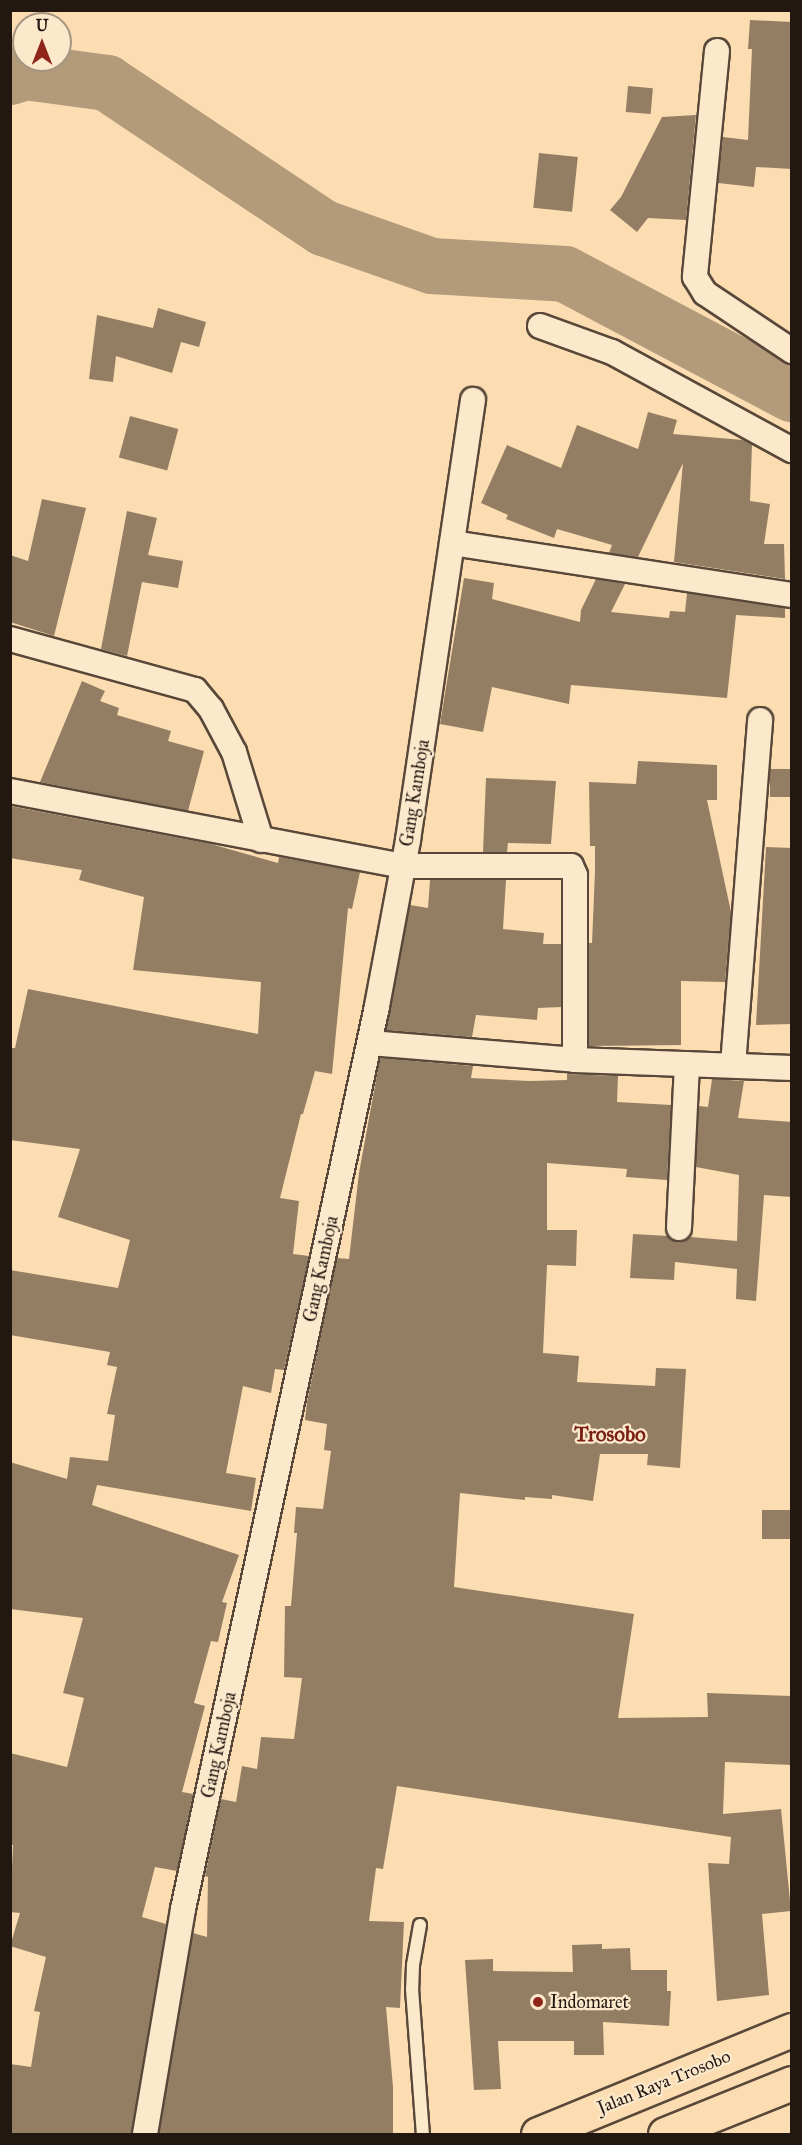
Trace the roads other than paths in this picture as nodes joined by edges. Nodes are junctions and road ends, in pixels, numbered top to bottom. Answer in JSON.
{"nodes":[{"id":1,"x":717,"y":51,"type":"dead end"},
{"id":2,"x":540,"y":326,"type":"dead end"},
{"id":3,"x":792,"y":351,"type":"edge"},
{"id":4,"x":473,"y":400,"type":"dead end"},
{"id":5,"x":792,"y":450,"type":"edge"},
{"id":6,"x":452,"y":543,"type":"junction"},
{"id":7,"x":792,"y":595,"type":"edge"},
{"id":8,"x":10,"y":639,"type":"edge"},
{"id":9,"x":760,"y":720,"type":"dead end"},
{"id":10,"x":10,"y":791,"type":"edge"},
{"id":11,"x":261,"y":840,"type":"junction"},
{"id":12,"x":403,"y":866,"type":"junction"},
{"id":13,"x":370,"y":1043,"type":"junction"},
{"id":14,"x":575,"y":1060,"type":"junction"},
{"id":15,"x":687,"y":1064,"type":"junction"},
{"id":16,"x":733,"y":1065,"type":"junction"},
{"id":17,"x":792,"y":1068,"type":"edge"},
{"id":18,"x":680,"y":1228,"type":"dead end"},
{"id":19,"x":420,"y":1925,"type":"dead end"},
{"id":20,"x":792,"y":2030,"type":"edge"},
{"id":21,"x":792,"y":2083,"type":"edge"},
{"id":22,"x":679,"y":2132,"type":"edge"},
{"id":23,"x":145,"y":2134,"type":"edge"},
{"id":24,"x":423,"y":2134,"type":"edge"},
{"id":25,"x":538,"y":2134,"type":"edge"}],
"edges":[{"from":1,"to":3,"type":"street"},
{"from":2,"to":5,"type":"street"},
{"from":4,"to":6,"type":"street","name":"Gang Kamboja"},
{"from":6,"to":7,"type":"street"},
{"from":6,"to":12,"type":"street","name":"Gang Kamboja"},
{"from":8,"to":11,"type":"street"},
{"from":9,"to":16,"type":"street"},
{"from":10,"to":11,"type":"street"},
{"from":11,"to":12,"type":"street"},
{"from":12,"to":13,"type":"street","name":"Gang Kamboja"},
{"from":12,"to":14,"type":"street"},
{"from":13,"to":14,"type":"street"},
{"from":13,"to":23,"type":"street","name":"Gang Kamboja"},
{"from":14,"to":15,"type":"street"},
{"from":15,"to":16,"type":"street"},
{"from":15,"to":18,"type":"street"},
{"from":16,"to":17,"type":"street"},
{"from":19,"to":24,"type":"lane"},
{"from":20,"to":25,"type":"highway","name":"Jalan Raya Trosobo"},
{"from":21,"to":22,"type":"highway"}]}
